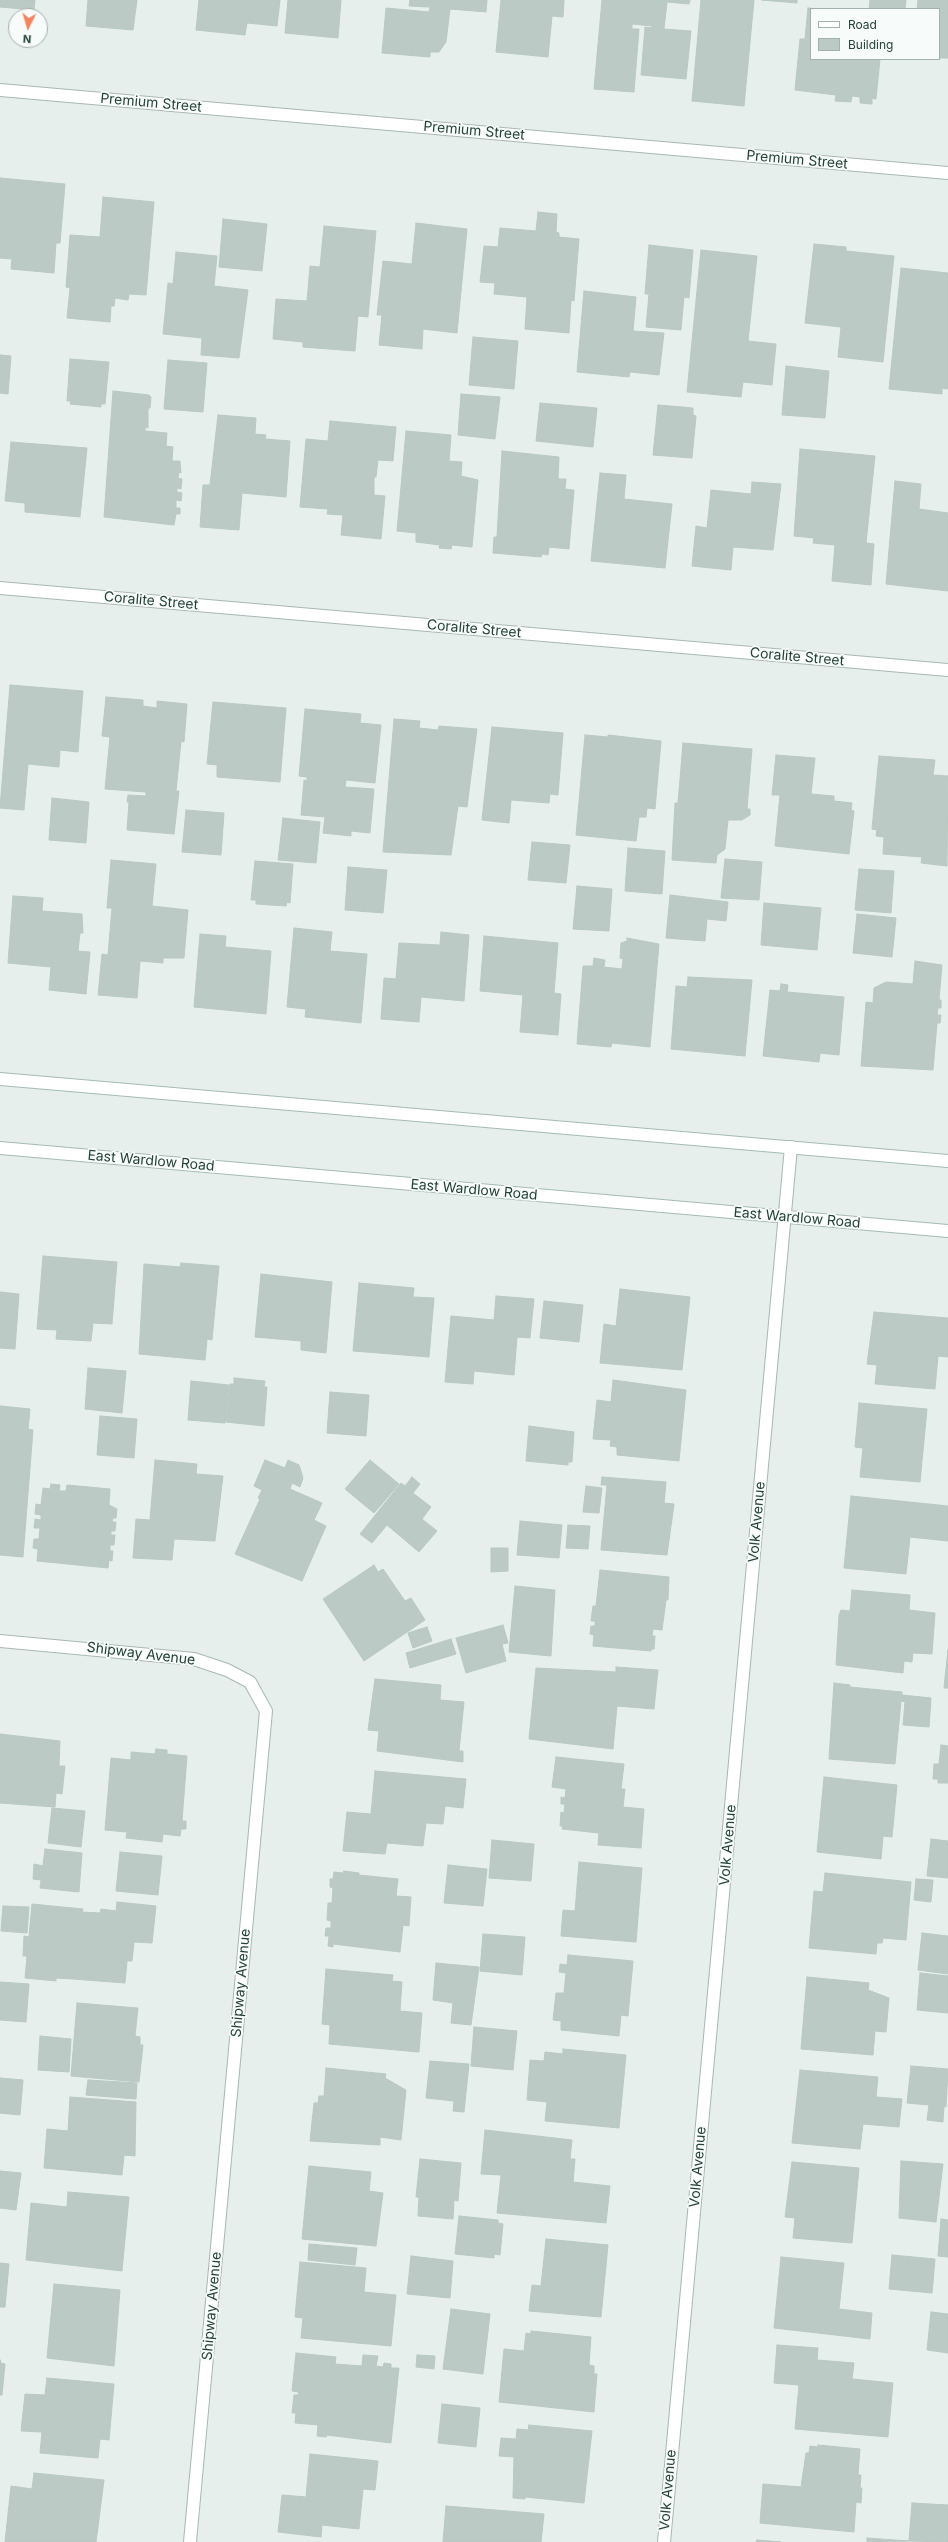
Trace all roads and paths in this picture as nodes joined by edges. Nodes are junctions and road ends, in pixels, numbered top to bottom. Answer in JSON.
{"nodes":[{"id":1,"x":0,"y":90,"type":"edge"},
{"id":2,"x":948,"y":173,"type":"edge"},
{"id":3,"x":0,"y":588,"type":"edge"},
{"id":4,"x":948,"y":670,"type":"edge"},
{"id":5,"x":0,"y":1079,"type":"edge"},
{"id":6,"x":791,"y":1147,"type":"junction"},
{"id":7,"x":0,"y":1148,"type":"edge"},
{"id":8,"x":948,"y":1161,"type":"edge"},
{"id":9,"x":785,"y":1217,"type":"junction"},
{"id":10,"x":948,"y":1231,"type":"edge"},
{"id":11,"x":0,"y":1640,"type":"edge"},
{"id":12,"x":190,"y":2542,"type":"edge"},
{"id":13,"x":664,"y":2542,"type":"edge"}],
"edges":[{"from":1,"to":2,"type":"street","name":"Premium Street"},
{"from":3,"to":4,"type":"street","name":"Coralite Street"},
{"from":5,"to":6,"type":"street"},
{"from":6,"to":8,"type":"street"},
{"from":6,"to":9,"type":"street","name":"Volk Avenue"},
{"from":7,"to":9,"type":"street","name":"East Wardlow Road"},
{"from":9,"to":10,"type":"street","name":"East Wardlow Road"},
{"from":9,"to":13,"type":"street","name":"Volk Avenue"},
{"from":11,"to":12,"type":"street","name":"Shipway Avenue"}]}
